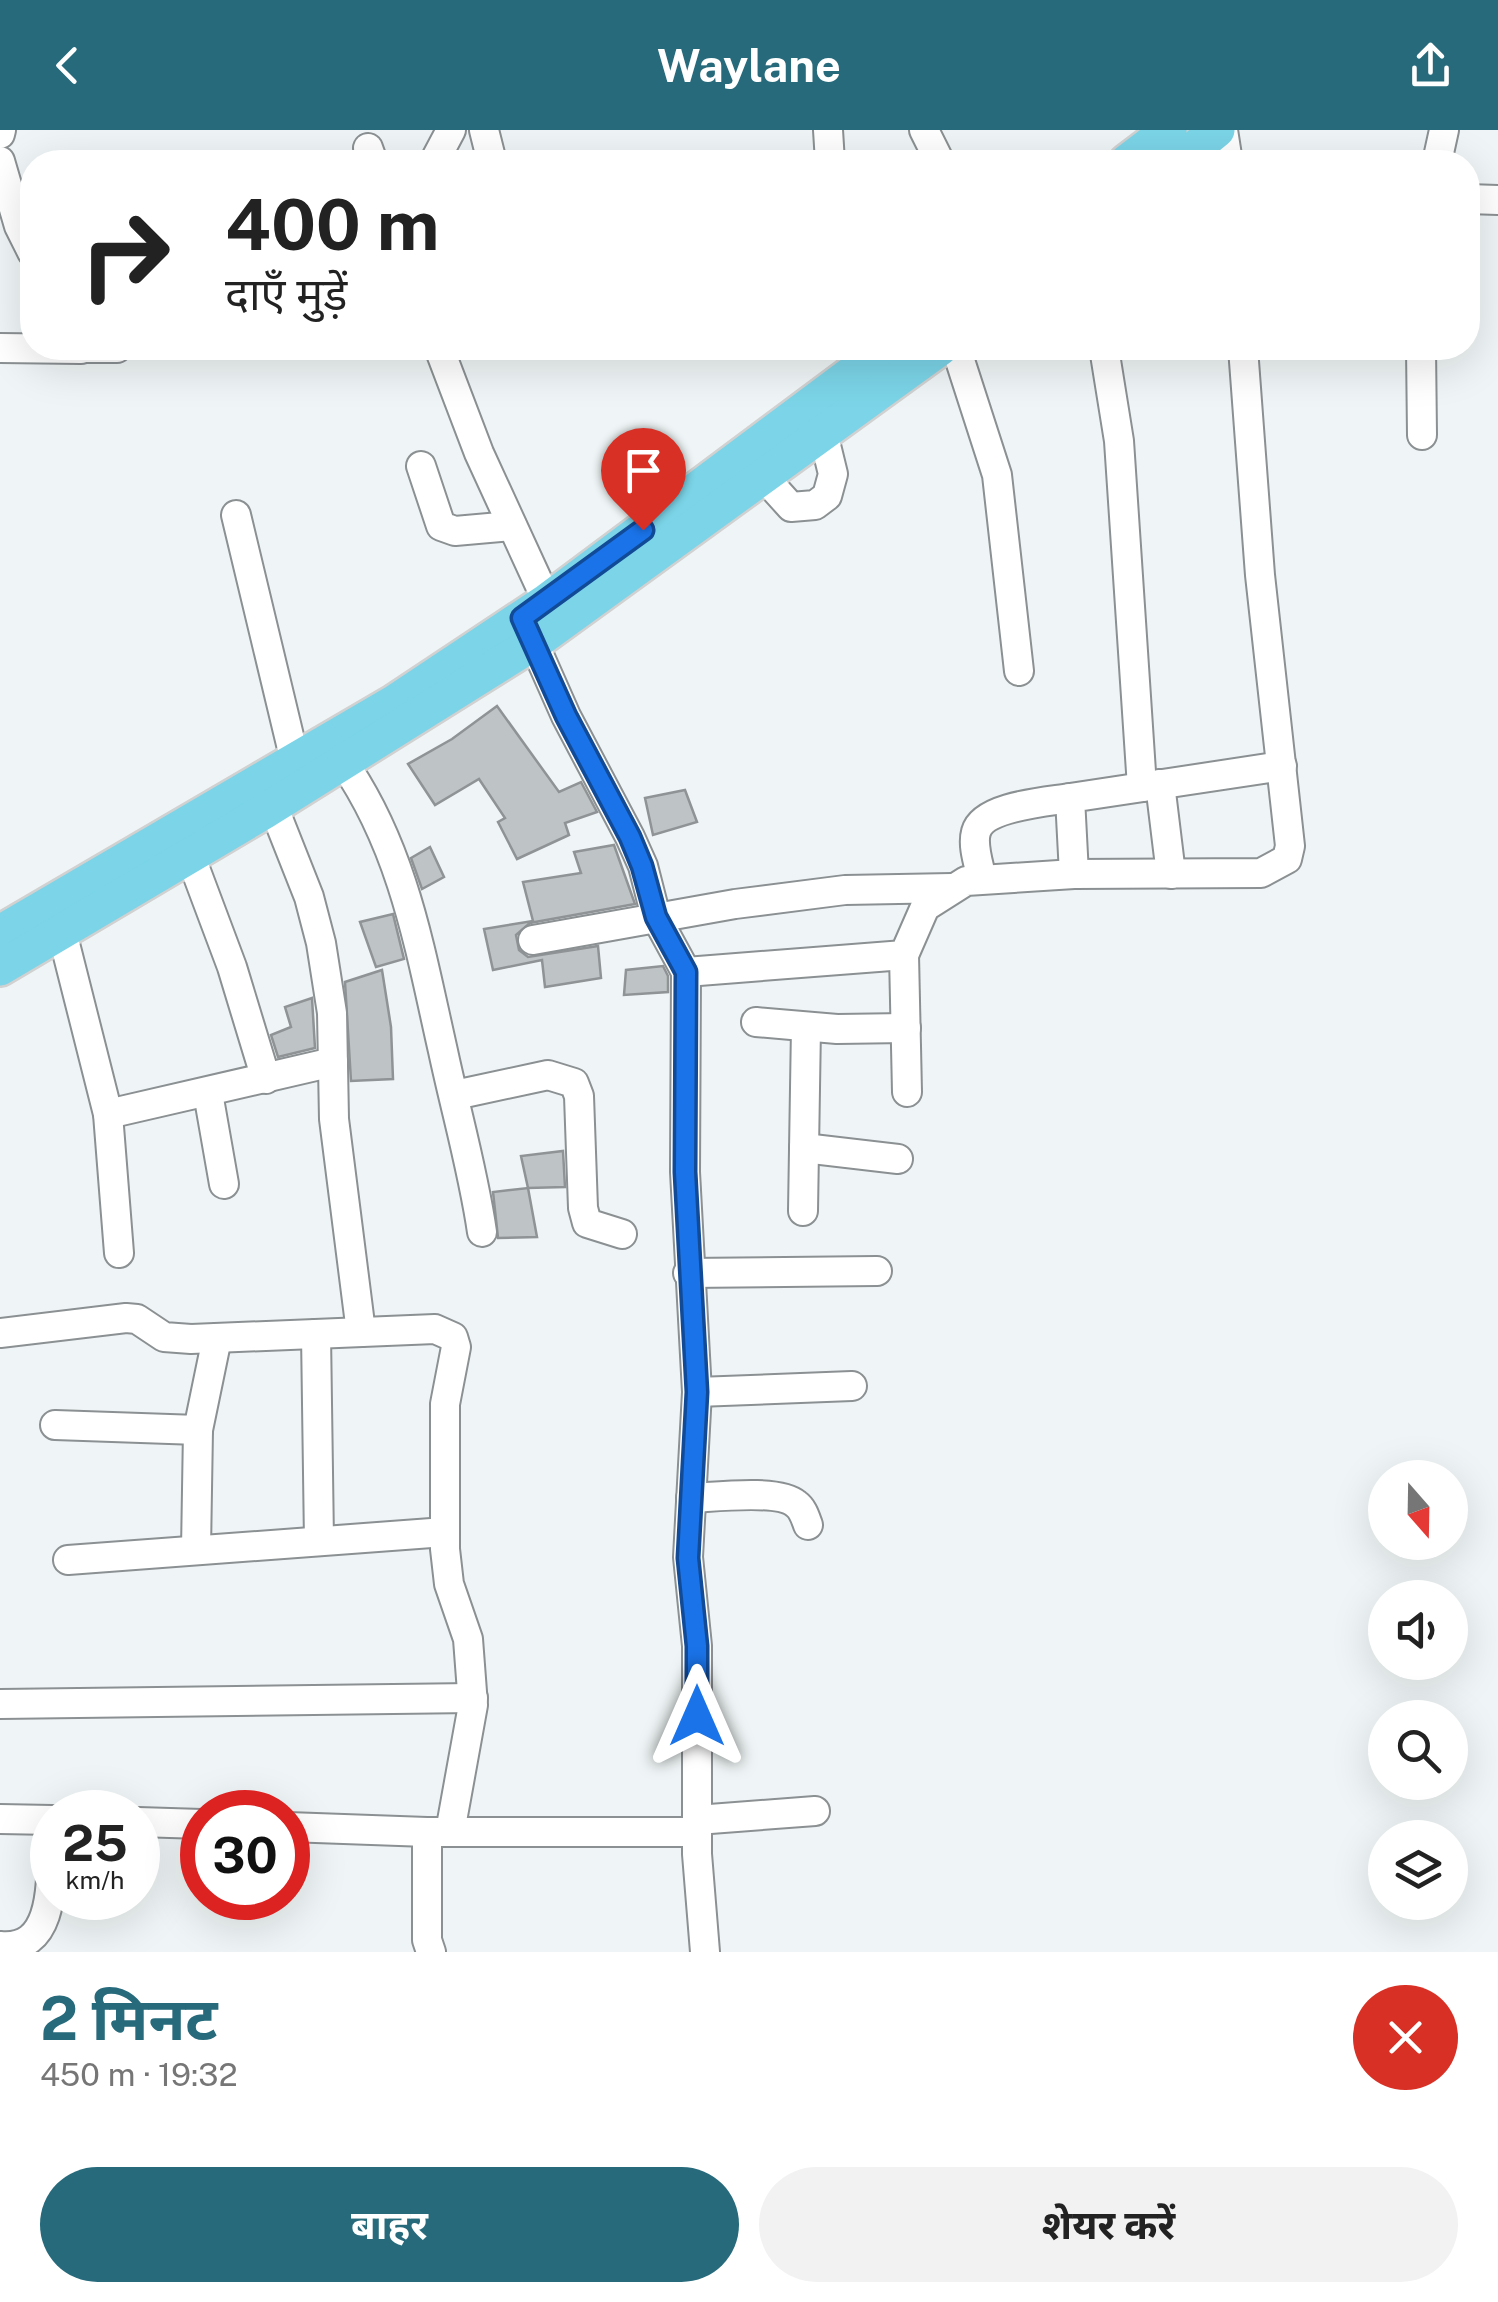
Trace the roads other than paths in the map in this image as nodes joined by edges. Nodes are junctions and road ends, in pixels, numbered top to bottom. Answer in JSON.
{"nodes":[{"id":1,"x":1220,"y":130,"type":"edge"},
{"id":2,"x":1156,"y":148,"type":"edge"},
{"id":3,"x":0,"y":161,"type":"edge"},
{"id":4,"x":20,"y":226,"type":"edge"},
{"id":5,"x":443,"y":360,"type":"edge"},
{"id":6,"x":873,"y":360,"type":"edge"},
{"id":7,"x":923,"y":360,"type":"edge"},
{"id":8,"x":960,"y":360,"type":"edge"},
{"id":9,"x":1106,"y":360,"type":"edge"},
{"id":10,"x":1244,"y":360,"type":"edge"},
{"id":11,"x":1422,"y":360,"type":"edge"},
{"id":12,"x":823,"y":433,"type":"junction"},
{"id":13,"x":1422,"y":435,"type":"dead end"},
{"id":14,"x":420,"y":466,"type":"dead end"},
{"id":15,"x":754,"y":472,"type":"junction"},
{"id":16,"x":236,"y":516,"type":"dead end"},
{"id":17,"x":512,"y":526,"type":"junction"},
{"id":18,"x":534,"y":620,"type":"junction"},
{"id":19,"x":1019,"y":671,"type":"dead end"},
{"id":20,"x":295,"y":761,"type":"junction"},
{"id":21,"x":343,"y":762,"type":"junction"},
{"id":22,"x":1282,"y":766,"type":"junction"},
{"id":23,"x":1151,"y":786,"type":"junction"},
{"id":24,"x":1070,"y":798,"type":"junction"},
{"id":25,"x":263,"y":802,"type":"junction"},
{"id":26,"x":190,"y":856,"type":"junction"},
{"id":27,"x":1074,"y":874,"type":"junction"},
{"id":28,"x":1171,"y":874,"type":"junction"},
{"id":29,"x":982,"y":879,"type":"junction"},
{"id":30,"x":954,"y":888,"type":"junction"},
{"id":31,"x":656,"y":917,"type":"junction"},
{"id":32,"x":0,"y":932,"type":"edge"},
{"id":33,"x":62,"y":932,"type":"junction"},
{"id":34,"x":534,"y":940,"type":"dead end"},
{"id":35,"x":904,"y":955,"type":"junction"},
{"id":36,"x":0,"y":968,"type":"edge"},
{"id":37,"x":686,"y":972,"type":"junction"},
{"id":38,"x":756,"y":1022,"type":"dead end"},
{"id":39,"x":806,"y":1027,"type":"junction"},
{"id":40,"x":906,"y":1028,"type":"junction"},
{"id":41,"x":334,"y":1062,"type":"junction"},
{"id":42,"x":266,"y":1079,"type":"junction"},
{"id":43,"x":907,"y":1092,"type":"dead end"},
{"id":44,"x":208,"y":1093,"type":"junction"},
{"id":45,"x":455,"y":1095,"type":"junction"},
{"id":46,"x":108,"y":1114,"type":"junction"},
{"id":47,"x":804,"y":1148,"type":"junction"},
{"id":48,"x":898,"y":1159,"type":"dead end"},
{"id":49,"x":224,"y":1184,"type":"dead end"},
{"id":50,"x":802,"y":1211,"type":"dead end"},
{"id":51,"x":482,"y":1232,"type":"dead end"},
{"id":52,"x":622,"y":1234,"type":"dead end"},
{"id":53,"x":120,"y":1254,"type":"dead end"},
{"id":54,"x":877,"y":1271,"type":"dead end"},
{"id":55,"x":688,"y":1273,"type":"junction"},
{"id":56,"x":0,"y":1332,"type":"edge"},
{"id":57,"x":360,"y":1332,"type":"junction"},
{"id":58,"x":316,"y":1334,"type":"junction"},
{"id":59,"x":217,"y":1338,"type":"junction"},
{"id":60,"x":852,"y":1386,"type":"dead end"},
{"id":61,"x":697,"y":1392,"type":"junction"},
{"id":62,"x":54,"y":1425,"type":"dead end"},
{"id":63,"x":198,"y":1430,"type":"junction"},
{"id":64,"x":691,"y":1498,"type":"junction"},
{"id":65,"x":808,"y":1525,"type":"dead end"},
{"id":66,"x":445,"y":1532,"type":"junction"},
{"id":67,"x":319,"y":1541,"type":"junction"},
{"id":68,"x":196,"y":1550,"type":"junction"},
{"id":69,"x":68,"y":1560,"type":"dead end"},
{"id":70,"x":472,"y":1698,"type":"junction"},
{"id":71,"x":0,"y":1704,"type":"edge"},
{"id":72,"x":815,"y":1811,"type":"dead end"},
{"id":73,"x":0,"y":1818,"type":"edge"},
{"id":74,"x":30,"y":1819,"type":"edge"},
{"id":75,"x":697,"y":1826,"type":"junction"},
{"id":76,"x":310,"y":1828,"type":"edge"},
{"id":77,"x":438,"y":1832,"type":"junction"},
{"id":78,"x":47,"y":1920,"type":"edge"},
{"id":79,"x":0,"y":1946,"type":"edge"},
{"id":80,"x":431,"y":1952,"type":"edge"},
{"id":81,"x":705,"y":1952,"type":"edge"}],
"edges":[{"from":1,"to":2,"type":"main road"},
{"from":3,"to":4,"type":"street"},
{"from":5,"to":17,"type":"street"},
{"from":6,"to":15,"type":"main road"},
{"from":7,"to":12,"type":"main road"},
{"from":8,"to":19,"type":"street"},
{"from":9,"to":23,"type":"street"},
{"from":10,"to":22,"type":"street"},
{"from":11,"to":13,"type":"street"},
{"from":12,"to":15,"type":"main road"},
{"from":12,"to":15,"type":"street"},
{"from":14,"to":17,"type":"street"},
{"from":15,"to":18,"type":"main road"},
{"from":16,"to":20,"type":"street"},
{"from":17,"to":18,"type":"street"},
{"from":18,"to":20,"type":"main road"},
{"from":18,"to":21,"type":"main road"},
{"from":18,"to":31,"type":"street"},
{"from":20,"to":25,"type":"main road"},
{"from":21,"to":25,"type":"main road"},
{"from":21,"to":45,"type":"street"},
{"from":22,"to":23,"type":"street"},
{"from":22,"to":28,"type":"street"},
{"from":23,"to":24,"type":"street"},
{"from":23,"to":28,"type":"street"},
{"from":24,"to":27,"type":"street"},
{"from":24,"to":29,"type":"street"},
{"from":25,"to":26,"type":"main road"},
{"from":25,"to":32,"type":"main road"},
{"from":25,"to":41,"type":"street"},
{"from":26,"to":33,"type":"main road"},
{"from":26,"to":42,"type":"street"},
{"from":27,"to":28,"type":"street"},
{"from":27,"to":29,"type":"street"},
{"from":29,"to":30,"type":"street"},
{"from":30,"to":31,"type":"street"},
{"from":30,"to":35,"type":"street"},
{"from":31,"to":34,"type":"street"},
{"from":31,"to":37,"type":"street"},
{"from":33,"to":36,"type":"main road"},
{"from":33,"to":46,"type":"street"},
{"from":35,"to":37,"type":"street"},
{"from":35,"to":40,"type":"street"},
{"from":37,"to":55,"type":"street"},
{"from":38,"to":39,"type":"street"},
{"from":39,"to":40,"type":"street"},
{"from":39,"to":47,"type":"street"},
{"from":40,"to":43,"type":"street"},
{"from":41,"to":42,"type":"street"},
{"from":41,"to":57,"type":"street"},
{"from":42,"to":44,"type":"street"},
{"from":44,"to":46,"type":"street"},
{"from":44,"to":49,"type":"street"},
{"from":45,"to":51,"type":"street"},
{"from":45,"to":52,"type":"street"},
{"from":46,"to":53,"type":"street"},
{"from":47,"to":48,"type":"street"},
{"from":47,"to":50,"type":"street"},
{"from":54,"to":55,"type":"street"},
{"from":55,"to":61,"type":"street"},
{"from":56,"to":59,"type":"street"},
{"from":57,"to":58,"type":"street"},
{"from":57,"to":66,"type":"street"},
{"from":58,"to":59,"type":"street"},
{"from":58,"to":67,"type":"street"},
{"from":59,"to":63,"type":"street"},
{"from":60,"to":61,"type":"street"},
{"from":61,"to":64,"type":"street"},
{"from":62,"to":63,"type":"street"},
{"from":63,"to":68,"type":"street"},
{"from":64,"to":65,"type":"street"},
{"from":64,"to":75,"type":"street"},
{"from":66,"to":67,"type":"street"},
{"from":66,"to":70,"type":"street"},
{"from":67,"to":68,"type":"street"},
{"from":68,"to":69,"type":"street"},
{"from":70,"to":71,"type":"street"},
{"from":70,"to":77,"type":"street"},
{"from":72,"to":75,"type":"street"},
{"from":73,"to":74,"type":"street"},
{"from":75,"to":77,"type":"street"},
{"from":75,"to":81,"type":"street"},
{"from":76,"to":77,"type":"street"},
{"from":77,"to":80,"type":"street"},
{"from":78,"to":79,"type":"street"}]}
